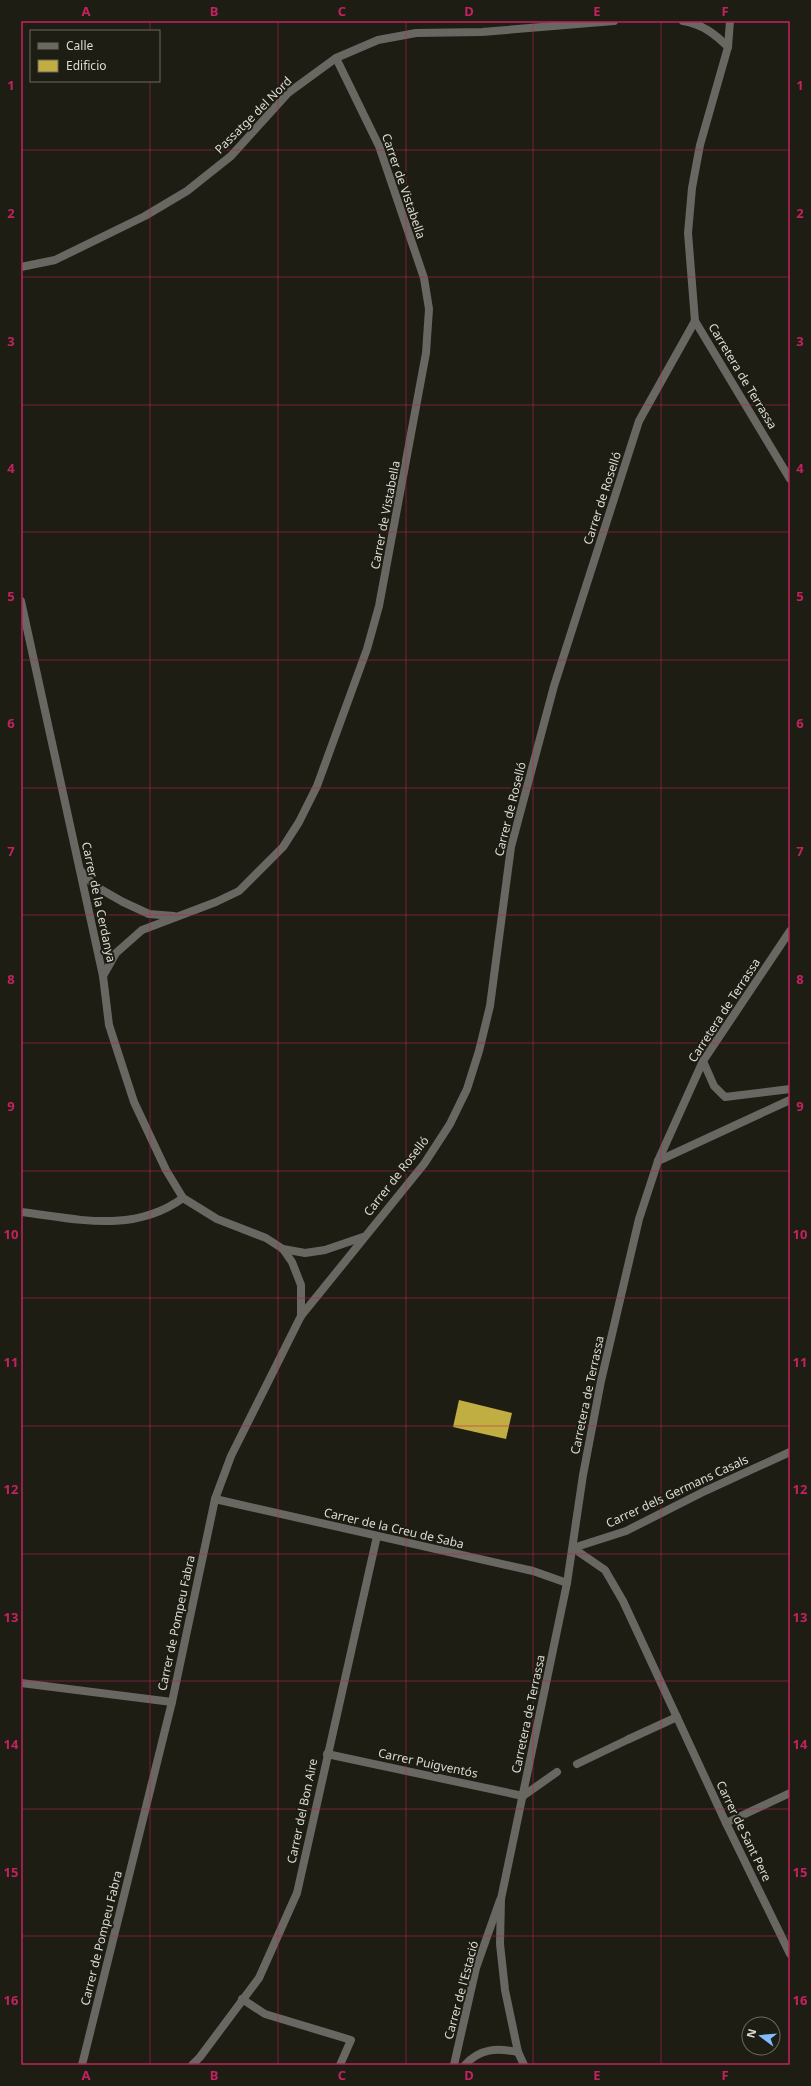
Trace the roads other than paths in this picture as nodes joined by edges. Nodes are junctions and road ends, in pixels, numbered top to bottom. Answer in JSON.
{"nodes":[{"id":1,"x":603,"y":21,"type":"edge"},
{"id":2,"x":614,"y":21,"type":"edge"},
{"id":3,"x":683,"y":21,"type":"edge"},
{"id":4,"x":730,"y":21,"type":"edge"},
{"id":5,"x":728,"y":47,"type":"junction"},
{"id":6,"x":336,"y":58,"type":"junction"},
{"id":7,"x":21,"y":267,"type":"edge"},
{"id":8,"x":695,"y":321,"type":"junction"},
{"id":9,"x":790,"y":479,"type":"edge"},
{"id":10,"x":21,"y":601,"type":"edge"},
{"id":11,"x":80,"y":869,"type":"junction"},
{"id":12,"x":177,"y":917,"type":"junction"},
{"id":13,"x":790,"y":931,"type":"edge"},
{"id":14,"x":103,"y":976,"type":"junction"},
{"id":15,"x":703,"y":1060,"type":"junction"},
{"id":16,"x":790,"y":1089,"type":"edge"},
{"id":17,"x":790,"y":1100,"type":"edge"},
{"id":18,"x":658,"y":1161,"type":"junction"},
{"id":19,"x":183,"y":1198,"type":"junction"},
{"id":20,"x":21,"y":1212,"type":"edge"},
{"id":21,"x":364,"y":1237,"type":"junction"},
{"id":22,"x":283,"y":1249,"type":"junction"},
{"id":23,"x":301,"y":1316,"type":"junction"},
{"id":24,"x":790,"y":1452,"type":"edge"},
{"id":25,"x":215,"y":1499,"type":"junction"},
{"id":26,"x":377,"y":1536,"type":"junction"},
{"id":27,"x":572,"y":1548,"type":"junction"},
{"id":28,"x":567,"y":1583,"type":"junction"},
{"id":29,"x":21,"y":1683,"type":"edge"},
{"id":30,"x":172,"y":1702,"type":"junction"},
{"id":31,"x":677,"y":1717,"type":"junction"},
{"id":32,"x":327,"y":1754,"type":"junction"},
{"id":33,"x":577,"y":1764,"type":"dead end"},
{"id":34,"x":557,"y":1772,"type":"dead end"},
{"id":35,"x":790,"y":1793,"type":"edge"},
{"id":36,"x":523,"y":1796,"type":"junction"},
{"id":37,"x":726,"y":1823,"type":"junction"},
{"id":38,"x":500,"y":1899,"type":"junction"},
{"id":39,"x":790,"y":1954,"type":"edge"},
{"id":40,"x":242,"y":1999,"type":"junction"},
{"id":41,"x":86,"y":2047,"type":"junction"},
{"id":42,"x":518,"y":2052,"type":"junction"},
{"id":43,"x":82,"y":2065,"type":"edge"},
{"id":44,"x":89,"y":2065,"type":"edge"},
{"id":45,"x":192,"y":2065,"type":"edge"},
{"id":46,"x":340,"y":2065,"type":"edge"},
{"id":47,"x":454,"y":2065,"type":"edge"},
{"id":48,"x":465,"y":2065,"type":"edge"},
{"id":49,"x":524,"y":2065,"type":"edge"}],
"edges":[{"from":1,"to":2,"type":"street","name":"Passatge del Nord"},
{"from":1,"to":6,"type":"street","name":"Passatge del Nord"},
{"from":3,"to":5,"type":"street"},
{"from":4,"to":5,"type":"street","name":"Carretera de Terrassa"},
{"from":5,"to":8,"type":"street","name":"Carretera de Terrassa"},
{"from":6,"to":7,"type":"street","name":"Passatge del Nord"},
{"from":6,"to":12,"type":"street","name":"Carrer de Vistabella"},
{"from":8,"to":9,"type":"street","name":"Carretera de Terrassa"},
{"from":8,"to":21,"type":"street","name":"Carrer de Roselló"},
{"from":10,"to":11,"type":"street","name":"Carrer de la Cerdanya"},
{"from":11,"to":12,"type":"street","name":"Carrer de Vistabella"},
{"from":11,"to":14,"type":"street","name":"Carrer de la Cerdanya"},
{"from":12,"to":14,"type":"street","name":"Carrer de Vistabella"},
{"from":13,"to":15,"type":"street","name":"Carretera de Terrassa"},
{"from":14,"to":19,"type":"street","name":"Carrer de la Cerdanya"},
{"from":15,"to":16,"type":"street"},
{"from":15,"to":18,"type":"street","name":"Carretera de Terrassa"},
{"from":17,"to":18,"type":"street"},
{"from":18,"to":27,"type":"street","name":"Carretera de Terrassa"},
{"from":19,"to":20,"type":"street"},
{"from":19,"to":22,"type":"street"},
{"from":21,"to":22,"type":"street"},
{"from":21,"to":23,"type":"street","name":"Carrer de Pompeu Fabra"},
{"from":22,"to":23,"type":"street"},
{"from":23,"to":25,"type":"street","name":"Carrer de Pompeu Fabra"},
{"from":24,"to":27,"type":"street","name":"Carrer dels Germans Casals"},
{"from":25,"to":26,"type":"street","name":"Carrer de la Creu de Saba"},
{"from":25,"to":30,"type":"street","name":"Carrer de Pompeu Fabra"},
{"from":26,"to":28,"type":"street","name":"Carrer de la Creu de Saba"},
{"from":26,"to":32,"type":"street","name":"Carrer del Bon Aire"},
{"from":27,"to":28,"type":"street","name":"Carretera de Terrassa"},
{"from":27,"to":31,"type":"street","name":"Carrer de Sant Pere"},
{"from":28,"to":36,"type":"street","name":"Carretera de Terrassa"},
{"from":29,"to":30,"type":"street"},
{"from":30,"to":41,"type":"street","name":"Carrer de Pompeu Fabra"},
{"from":31,"to":33,"type":"street"},
{"from":31,"to":37,"type":"street","name":"Carrer de Sant Pere"},
{"from":32,"to":36,"type":"street","name":"Carrer Puigventós"},
{"from":32,"to":40,"type":"street","name":"Carrer del Bon Aire"},
{"from":34,"to":36,"type":"street"},
{"from":35,"to":37,"type":"street"},
{"from":36,"to":38,"type":"street","name":"Carretera de Terrassa"},
{"from":37,"to":39,"type":"street","name":"Carrer de Sant Pere"},
{"from":38,"to":42,"type":"street"},
{"from":38,"to":47,"type":"street","name":"Carrer de l'Estació"},
{"from":40,"to":45,"type":"street","name":"Carrer del Bon Aire"},
{"from":40,"to":46,"type":"street"},
{"from":41,"to":43,"type":"street","name":"Carrer de Pompeu Fabra"},
{"from":41,"to":44,"type":"street","name":"Carrer de Pompeu Fabra"},
{"from":42,"to":48,"type":"street"},
{"from":42,"to":49,"type":"street"}]}
